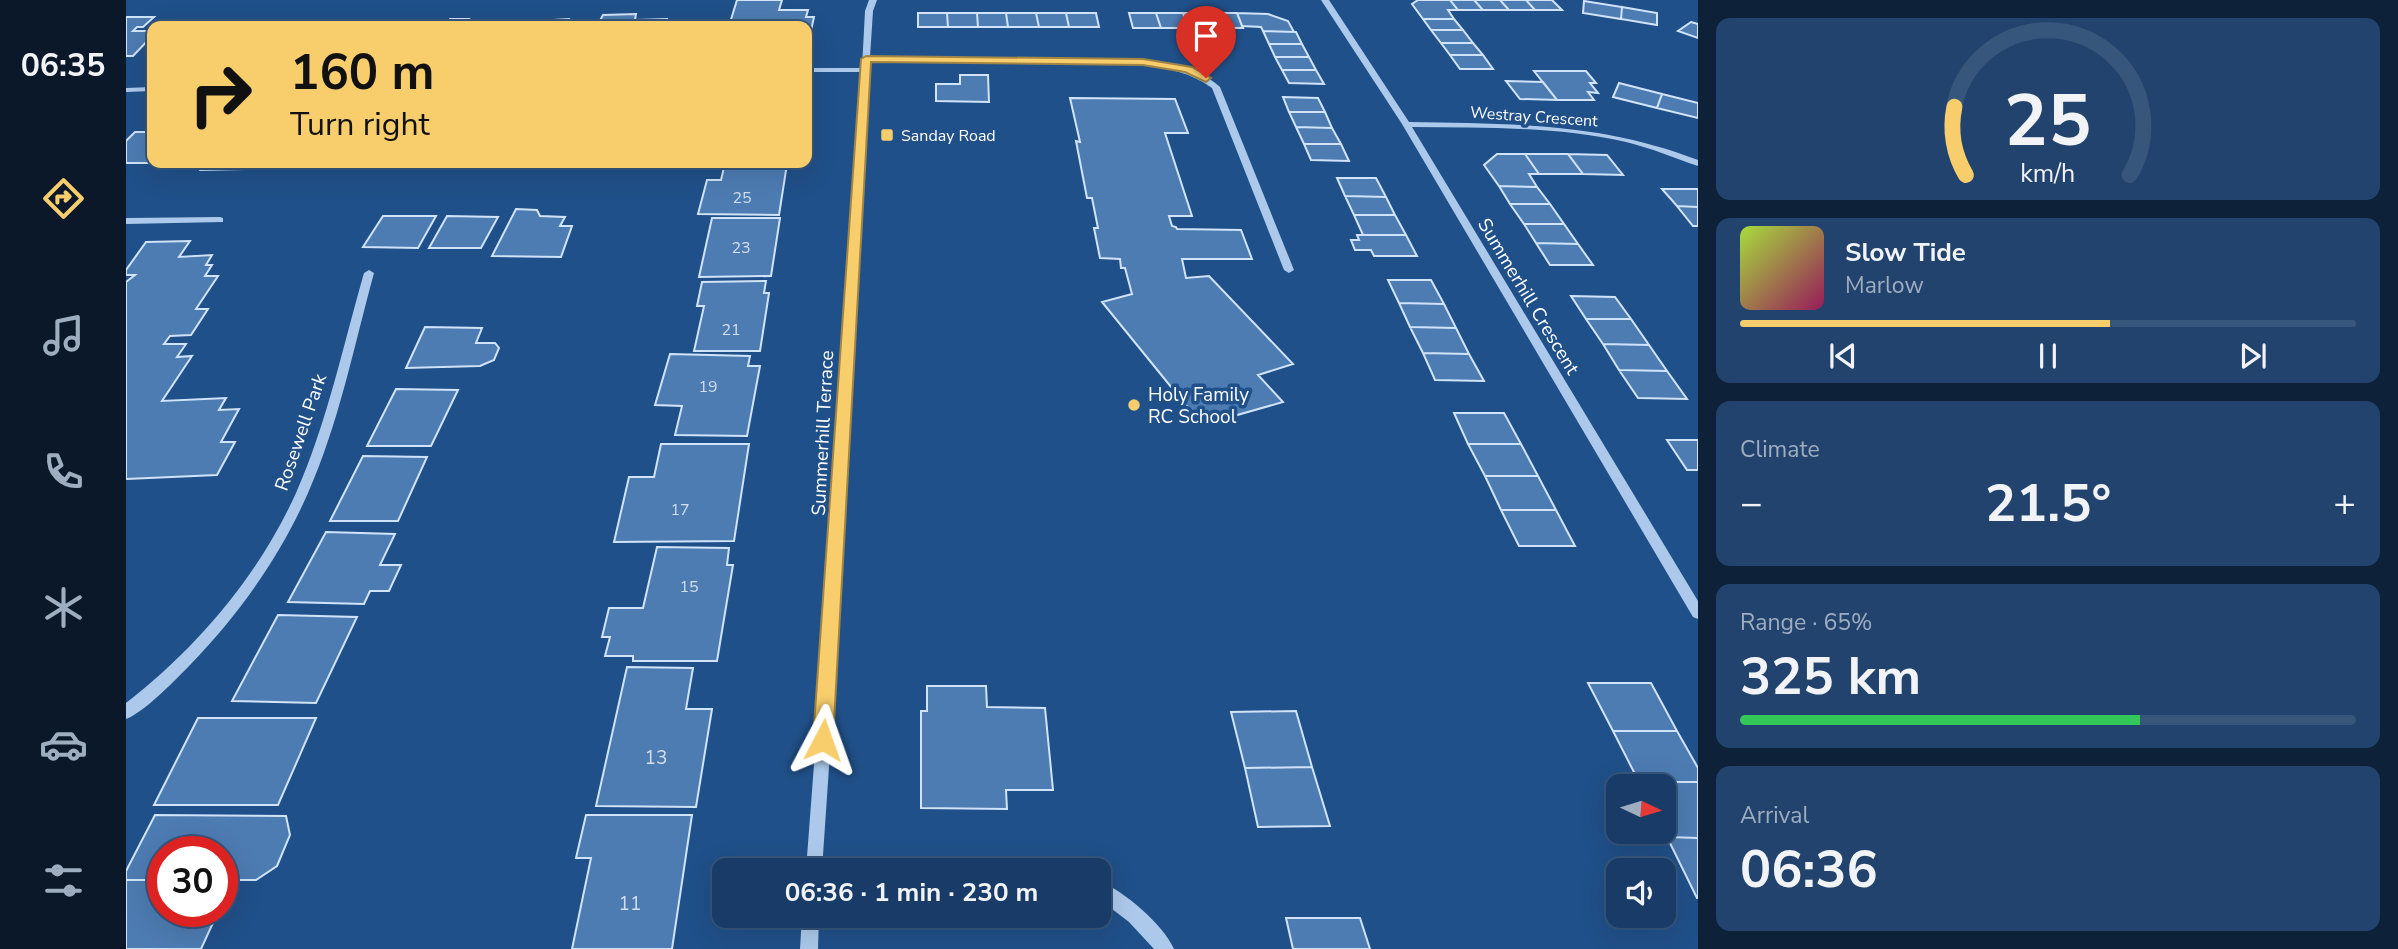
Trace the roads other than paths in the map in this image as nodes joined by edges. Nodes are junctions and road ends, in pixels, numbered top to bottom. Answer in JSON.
{"nodes":[{"id":1,"x":873,"y":0,"type":"edge"},
{"id":2,"x":1325,"y":0,"type":"edge"},
{"id":3,"x":866,"y":65,"type":"junction"},
{"id":4,"x":812,"y":70,"type":"edge"},
{"id":5,"x":147,"y":89,"type":"edge"},
{"id":6,"x":126,"y":90,"type":"edge"},
{"id":7,"x":1406,"y":124,"type":"junction"},
{"id":8,"x":1698,"y":163,"type":"edge"},
{"id":9,"x":220,"y":220,"type":"dead end"},
{"id":10,"x":126,"y":221,"type":"edge"},
{"id":11,"x":1289,"y":270,"type":"dead end"},
{"id":12,"x":369,"y":273,"type":"dead end"},
{"id":13,"x":1698,"y":613,"type":"edge"},
{"id":14,"x":126,"y":712,"type":"edge"},
{"id":15,"x":815,"y":858,"type":"edge"},
{"id":16,"x":1111,"y":896,"type":"edge"},
{"id":17,"x":810,"y":928,"type":"edge"},
{"id":18,"x":809,"y":949,"type":"edge"},
{"id":19,"x":1165,"y":949,"type":"edge"}],
"edges":[{"from":1,"to":3,"type":"street","name":"Summerhill Terrace"},
{"from":2,"to":7,"type":"street","name":"Summerhill Crescent"},
{"from":3,"to":4,"type":"street"},
{"from":3,"to":11,"type":"street"},
{"from":3,"to":15,"type":"street","name":"Summerhill Terrace"},
{"from":5,"to":6,"type":"street"},
{"from":7,"to":8,"type":"street","name":"Westray Crescent"},
{"from":7,"to":13,"type":"street","name":"Summerhill Crescent"},
{"from":9,"to":10,"type":"street"},
{"from":12,"to":14,"type":"street","name":"Rosewell Park"},
{"from":16,"to":19,"type":"street"},
{"from":17,"to":18,"type":"street"}]}
